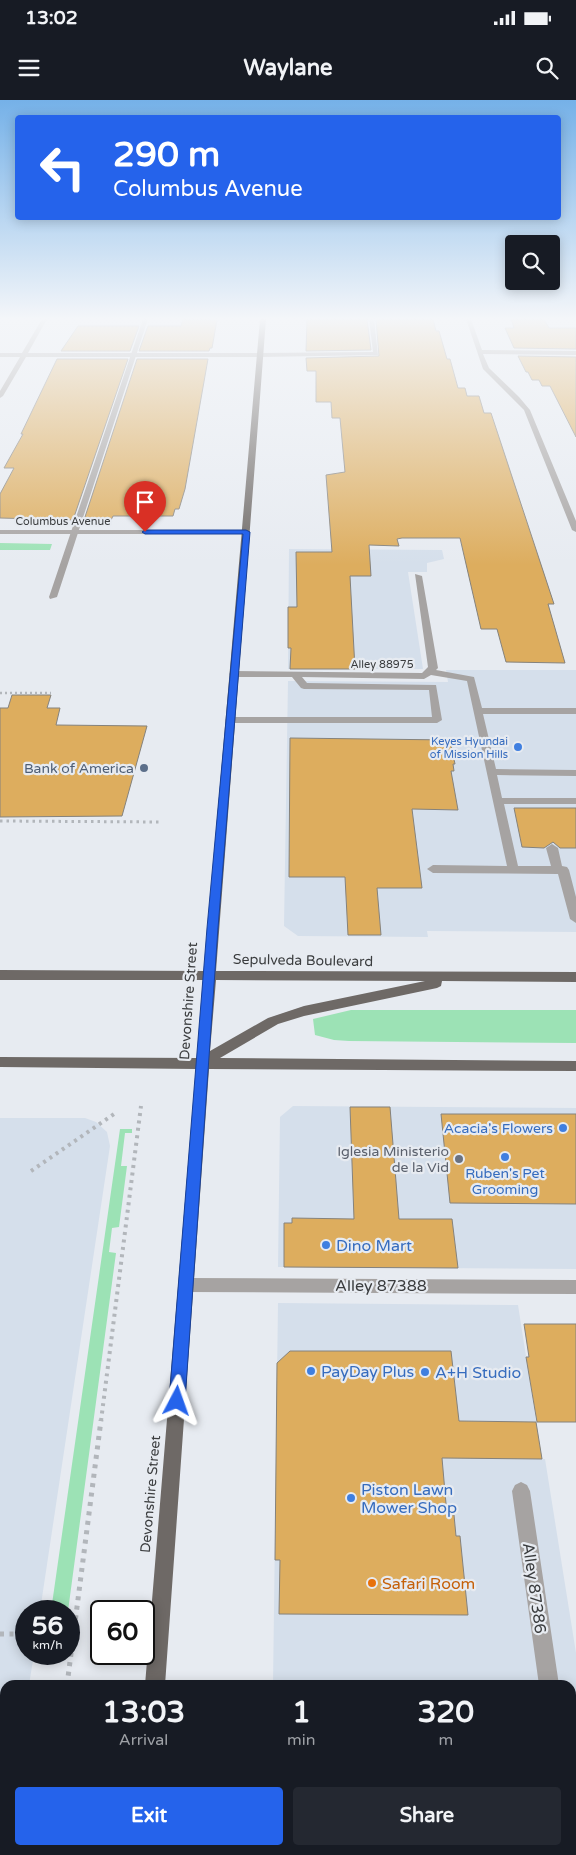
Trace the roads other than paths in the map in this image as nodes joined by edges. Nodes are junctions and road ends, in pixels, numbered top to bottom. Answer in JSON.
{"nodes":[{"id":1,"x":118,"y":401,"type":"edge"},
{"id":2,"x":256,"y":401,"type":"edge"},
{"id":3,"x":519,"y":401,"type":"edge"},
{"id":4,"x":576,"y":530,"type":"edge"},
{"id":5,"x":0,"y":532,"type":"edge"},
{"id":6,"x":75,"y":532,"type":"junction"},
{"id":7,"x":246,"y":532,"type":"junction"},
{"id":8,"x":418,"y":576,"type":"dead end"},
{"id":9,"x":53,"y":596,"type":"dead end"},
{"id":10,"x":429,"y":672,"type":"junction"},
{"id":11,"x":234,"y":674,"type":"junction"},
{"id":12,"x":296,"y":675,"type":"junction"},
{"id":13,"x":478,"y":711,"type":"junction"},
{"id":14,"x":576,"y":711,"type":"edge"},
{"id":15,"x":230,"y":720,"type":"junction"},
{"id":16,"x":491,"y":772,"type":"junction"},
{"id":17,"x":576,"y":772,"type":"edge"},
{"id":18,"x":498,"y":801,"type":"junction"},
{"id":19,"x":576,"y":801,"type":"edge"},
{"id":20,"x":552,"y":848,"type":"dead end"},
{"id":21,"x":434,"y":869,"type":"dead end"},
{"id":22,"x":513,"y":870,"type":"junction"},
{"id":23,"x":557,"y":870,"type":"junction"},
{"id":24,"x":574,"y":905,"type":"edge"},
{"id":25,"x":576,"y":919,"type":"edge"},
{"id":26,"x":0,"y":975,"type":"edge"},
{"id":27,"x":210,"y":975,"type":"junction"},
{"id":28,"x":576,"y":977,"type":"edge"},
{"id":29,"x":457,"y":978,"type":"junction"},
{"id":30,"x":0,"y":1062,"type":"edge"},
{"id":31,"x":203,"y":1062,"type":"junction"},
{"id":32,"x":576,"y":1066,"type":"edge"},
{"id":33,"x":186,"y":1285,"type":"junction"},
{"id":34,"x":576,"y":1287,"type":"edge"},
{"id":35,"x":521,"y":1491,"type":"dead end"},
{"id":36,"x":155,"y":1680,"type":"edge"},
{"id":37,"x":548,"y":1680,"type":"edge"}],
"edges":[{"from":1,"to":6,"type":"street"},
{"from":2,"to":7,"type":"main road","name":"Devonshire Street"},
{"from":3,"to":4,"type":"street"},
{"from":5,"to":6,"type":"street","name":"Columbus Avenue"},
{"from":6,"to":7,"type":"street","name":"Columbus Avenue"},
{"from":6,"to":9,"type":"street"},
{"from":7,"to":11,"type":"main road","name":"Devonshire Street"},
{"from":8,"to":10,"type":"street","name":"Alley 88975"},
{"from":10,"to":12,"type":"street","name":"Alley 88975"},
{"from":10,"to":13,"type":"street"},
{"from":11,"to":12,"type":"street","name":"Alley 88975"},
{"from":11,"to":15,"type":"main road","name":"Devonshire Street"},
{"from":12,"to":15,"type":"street"},
{"from":13,"to":14,"type":"street"},
{"from":13,"to":16,"type":"street"},
{"from":15,"to":27,"type":"main road","name":"Devonshire Street"},
{"from":16,"to":17,"type":"street"},
{"from":16,"to":18,"type":"street"},
{"from":18,"to":19,"type":"street"},
{"from":18,"to":22,"type":"street"},
{"from":20,"to":23,"type":"street"},
{"from":21,"to":22,"type":"street"},
{"from":22,"to":23,"type":"street"},
{"from":23,"to":24,"type":"street"},
{"from":24,"to":25,"type":"street"},
{"from":26,"to":27,"type":"main road","name":"Sepulveda Boulevard"},
{"from":27,"to":29,"type":"main road","name":"Sepulveda Boulevard"},
{"from":27,"to":31,"type":"main road","name":"Devonshire Street"},
{"from":28,"to":29,"type":"main road","name":"Sepulveda Boulevard"},
{"from":29,"to":31,"type":"main road"},
{"from":30,"to":31,"type":"main road"},
{"from":31,"to":32,"type":"main road"},
{"from":31,"to":33,"type":"main road","name":"Devonshire Street"},
{"from":33,"to":34,"type":"street","name":"Alley 87388"},
{"from":33,"to":36,"type":"main road","name":"Devonshire Street"},
{"from":35,"to":37,"type":"street","name":"Alley 87386"}]}
